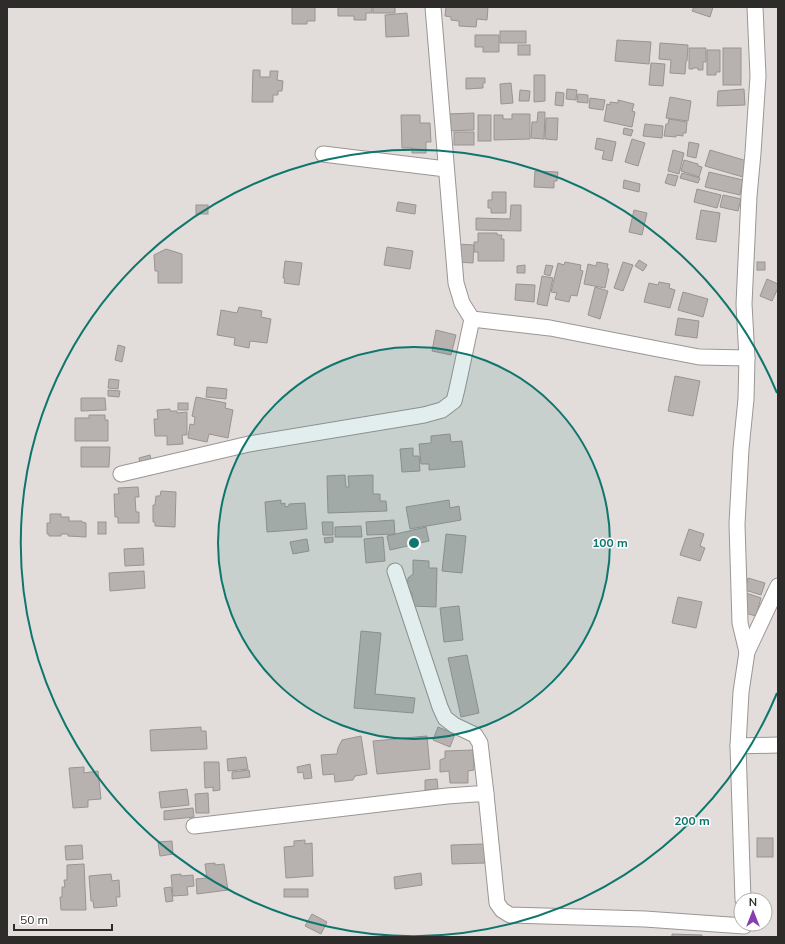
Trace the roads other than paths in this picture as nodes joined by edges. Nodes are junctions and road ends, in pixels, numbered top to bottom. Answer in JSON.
{"nodes":[{"id":1,"x":433,"y":7,"type":"edge"},
{"id":2,"x":755,"y":7,"type":"edge"},
{"id":3,"x":323,"y":154,"type":"dead end"},
{"id":4,"x":446,"y":169,"type":"junction"},
{"id":5,"x":472,"y":319,"type":"junction"},
{"id":6,"x":747,"y":358,"type":"junction"},
{"id":7,"x":121,"y":474,"type":"dead end"},
{"id":8,"x":395,"y":571,"type":"dead end"},
{"id":9,"x":778,"y":586,"type":"edge"},
{"id":10,"x":747,"y":652,"type":"junction"},
{"id":11,"x":778,"y":745,"type":"edge"},
{"id":12,"x":738,"y":746,"type":"junction"},
{"id":13,"x":486,"y":794,"type":"junction"},
{"id":14,"x":194,"y":826,"type":"dead end"},
{"id":15,"x":743,"y":892,"type":"edge"},
{"id":16,"x":733,"y":928,"type":"edge"}],
"edges":[{"from":1,"to":4,"type":"street"},
{"from":2,"to":6,"type":"street"},
{"from":3,"to":4,"type":"street"},
{"from":4,"to":5,"type":"street"},
{"from":5,"to":6,"type":"street"},
{"from":5,"to":7,"type":"street"},
{"from":6,"to":10,"type":"street"},
{"from":8,"to":13,"type":"street"},
{"from":9,"to":10,"type":"street"},
{"from":10,"to":12,"type":"street"},
{"from":11,"to":12,"type":"street"},
{"from":12,"to":15,"type":"street"},
{"from":13,"to":14,"type":"street"},
{"from":13,"to":16,"type":"street"}]}
